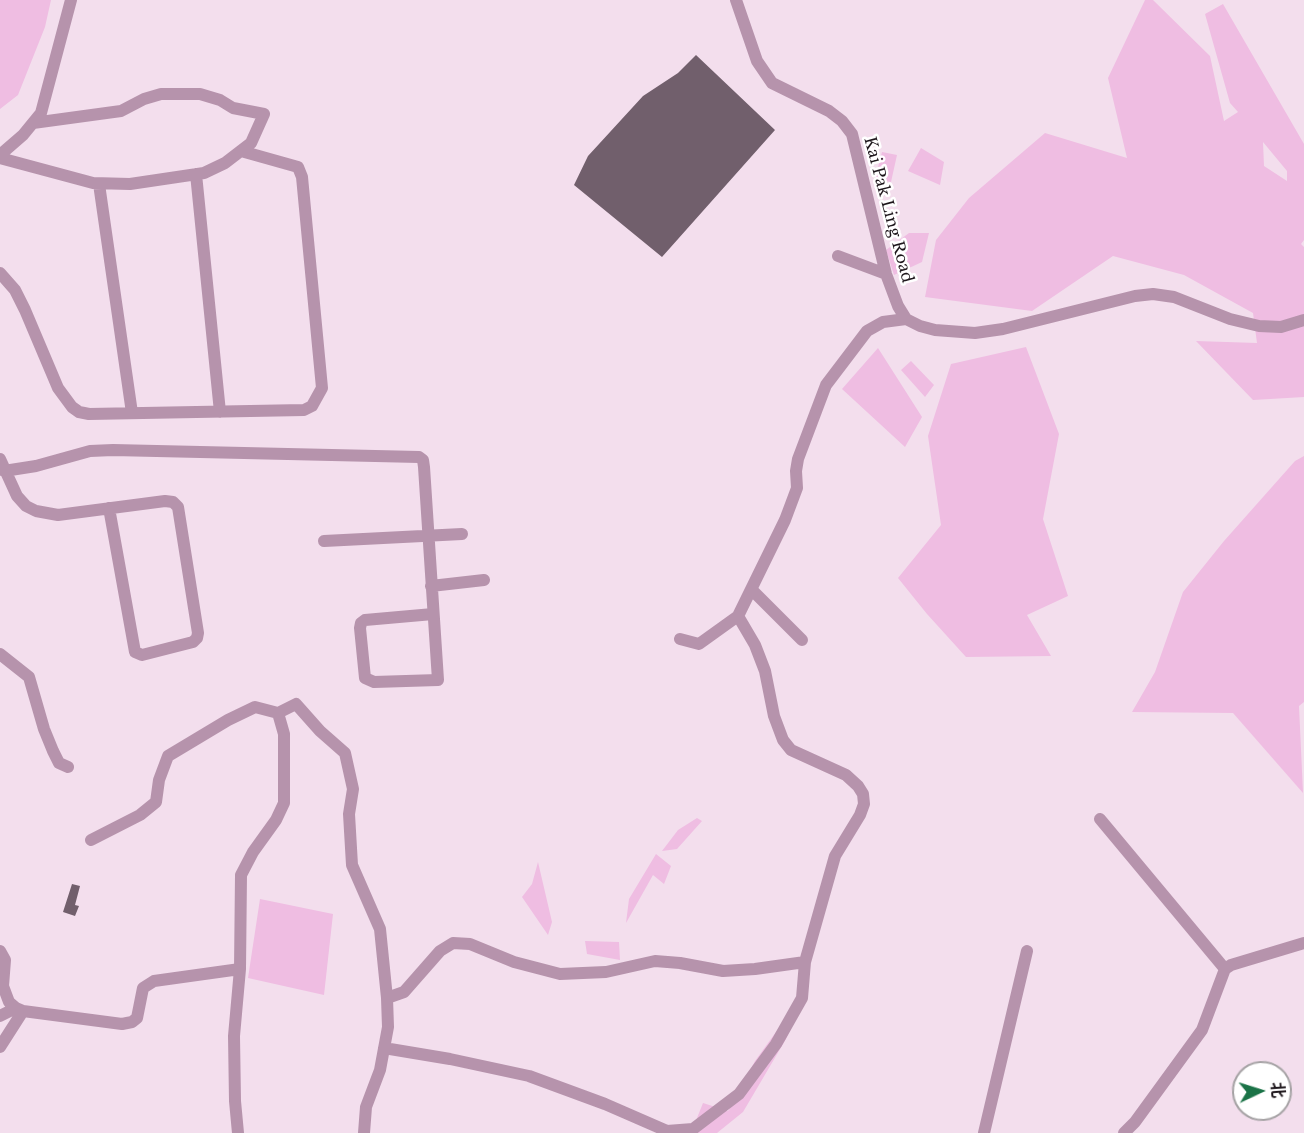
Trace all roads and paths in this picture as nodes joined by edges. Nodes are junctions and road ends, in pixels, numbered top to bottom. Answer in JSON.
{"nodes":[{"id":1,"x":71,"y":0,"type":"edge"},
{"id":2,"x":736,"y":0,"type":"edge"},
{"id":3,"x":33,"y":123,"type":"junction"},
{"id":4,"x":242,"y":151,"type":"junction"},
{"id":5,"x":0,"y":156,"type":"edge"},
{"id":6,"x":196,"y":174,"type":"junction"},
{"id":7,"x":99,"y":184,"type":"junction"},
{"id":8,"x":838,"y":256,"type":"dead end"},
{"id":9,"x":0,"y":273,"type":"edge"},
{"id":10,"x":886,"y":274,"type":"junction"},
{"id":11,"x":906,"y":319,"type":"junction"},
{"id":12,"x":1304,"y":320,"type":"edge"},
{"id":13,"x":220,"y":412,"type":"junction"},
{"id":14,"x":132,"y":413,"type":"junction"},
{"id":15,"x":0,"y":459,"type":"edge"},
{"id":16,"x":4,"y":471,"type":"junction"},
{"id":17,"x":109,"y":508,"type":"junction"},
{"id":18,"x":462,"y":534,"type":"dead end"},
{"id":19,"x":428,"y":537,"type":"junction"},
{"id":20,"x":324,"y":541,"type":"dead end"},
{"id":21,"x":484,"y":580,"type":"dead end"},
{"id":22,"x":431,"y":586,"type":"junction"},
{"id":23,"x":752,"y":590,"type":"junction"},
{"id":24,"x":433,"y":614,"type":"junction"},
{"id":25,"x":738,"y":616,"type":"junction"},
{"id":26,"x":680,"y":639,"type":"dead end"},
{"id":27,"x":802,"y":639,"type":"dead end"},
{"id":28,"x":0,"y":654,"type":"edge"},
{"id":29,"x":278,"y":713,"type":"junction"},
{"id":30,"x":68,"y":767,"type":"dead end"},
{"id":31,"x":1100,"y":819,"type":"dead end"},
{"id":32,"x":91,"y":840,"type":"dead end"},
{"id":33,"x":1304,"y":943,"type":"edge"},
{"id":34,"x":0,"y":951,"type":"edge"},
{"id":35,"x":1026,"y":951,"type":"dead end"},
{"id":36,"x":805,"y":962,"type":"junction"},
{"id":37,"x":240,"y":969,"type":"junction"},
{"id":38,"x":1225,"y":969,"type":"junction"},
{"id":39,"x":387,"y":998,"type":"junction"},
{"id":40,"x":20,"y":1010,"type":"junction"},
{"id":41,"x":0,"y":1016,"type":"edge"},
{"id":42,"x":0,"y":1047,"type":"edge"},
{"id":43,"x":384,"y":1048,"type":"junction"},
{"id":44,"x":238,"y":1133,"type":"edge"},
{"id":45,"x":364,"y":1133,"type":"edge"},
{"id":46,"x":984,"y":1133,"type":"edge"},
{"id":47,"x":1124,"y":1133,"type":"edge"}],
"edges":[{"from":1,"to":3,"type":"street"},
{"from":2,"to":10,"type":"street","name":"Kai Pak Ling Road"},
{"from":3,"to":4,"type":"street"},
{"from":3,"to":5,"type":"street"},
{"from":4,"to":6,"type":"street"},
{"from":4,"to":13,"type":"street"},
{"from":5,"to":7,"type":"street"},
{"from":6,"to":7,"type":"street"},
{"from":6,"to":13,"type":"street"},
{"from":7,"to":14,"type":"street"},
{"from":8,"to":10,"type":"street"},
{"from":9,"to":14,"type":"street"},
{"from":10,"to":11,"type":"street","name":"Kai Pak Ling Road"},
{"from":11,"to":12,"type":"street"},
{"from":11,"to":23,"type":"street"},
{"from":13,"to":14,"type":"street"},
{"from":15,"to":16,"type":"street"},
{"from":16,"to":17,"type":"street"},
{"from":16,"to":19,"type":"street"},
{"from":17,"to":17,"type":"street"},
{"from":18,"to":19,"type":"street"},
{"from":19,"to":20,"type":"street"},
{"from":19,"to":22,"type":"street"},
{"from":21,"to":22,"type":"street"},
{"from":22,"to":24,"type":"street"},
{"from":23,"to":25,"type":"street"},
{"from":23,"to":27,"type":"street"},
{"from":24,"to":24,"type":"street"},
{"from":25,"to":26,"type":"street"},
{"from":25,"to":36,"type":"street"},
{"from":28,"to":30,"type":"street"},
{"from":29,"to":32,"type":"street"},
{"from":29,"to":37,"type":"street"},
{"from":29,"to":39,"type":"street"},
{"from":31,"to":38,"type":"street"},
{"from":33,"to":38,"type":"street"},
{"from":34,"to":40,"type":"street"},
{"from":35,"to":46,"type":"street"},
{"from":36,"to":39,"type":"street"},
{"from":36,"to":43,"type":"street"},
{"from":37,"to":40,"type":"street"},
{"from":37,"to":44,"type":"street"},
{"from":38,"to":47,"type":"street"},
{"from":39,"to":43,"type":"street"},
{"from":40,"to":41,"type":"street"},
{"from":40,"to":42,"type":"street"},
{"from":43,"to":45,"type":"street"}]}
